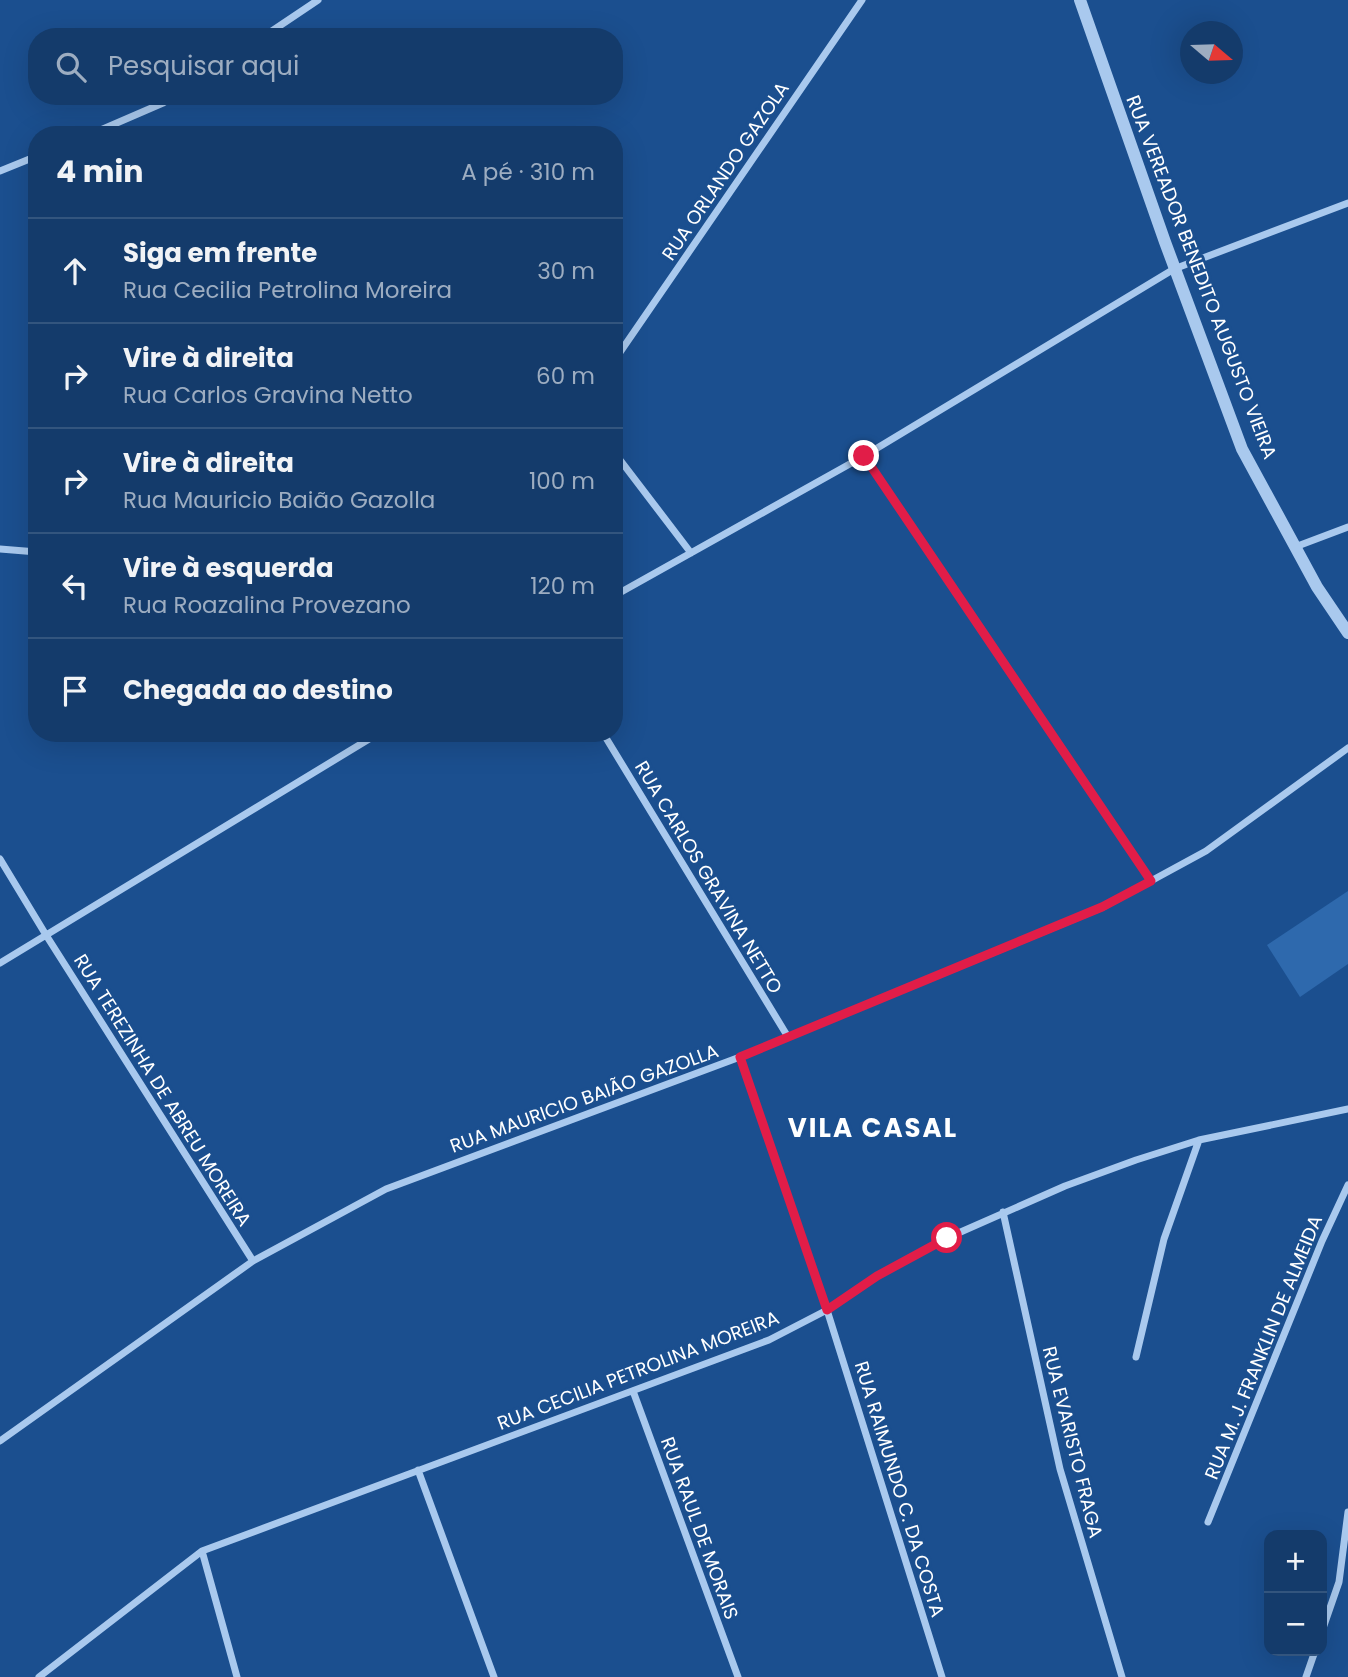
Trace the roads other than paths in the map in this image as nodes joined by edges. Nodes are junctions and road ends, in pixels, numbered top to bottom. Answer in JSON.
{"nodes":[{"id":1,"x":318,"y":0,"type":"edge"},
{"id":2,"x":862,"y":0,"type":"edge"},
{"id":3,"x":1080,"y":0,"type":"edge"},
{"id":4,"x":276,"y":28,"type":"edge"},
{"id":5,"x":158,"y":105,"type":"edge"},
{"id":6,"x":110,"y":126,"type":"edge"},
{"id":7,"x":28,"y":160,"type":"edge"},
{"id":8,"x":0,"y":171,"type":"edge"},
{"id":9,"x":1348,"y":203,"type":"edge"},
{"id":10,"x":1174,"y":268,"type":"junction"},
{"id":11,"x":623,"y":348,"type":"edge"},
{"id":12,"x":864,"y":456,"type":"junction"},
{"id":13,"x":623,"y":464,"type":"edge"},
{"id":14,"x":1348,"y":527,"type":"edge"},
{"id":15,"x":1295,"y":547,"type":"junction"},
{"id":16,"x":0,"y":549,"type":"edge"},
{"id":17,"x":28,"y":551,"type":"edge"},
{"id":18,"x":691,"y":553,"type":"junction"},
{"id":19,"x":623,"y":591,"type":"edge"},
{"id":20,"x":1348,"y":633,"type":"edge"},
{"id":21,"x":364,"y":742,"type":"edge"},
{"id":22,"x":609,"y":742,"type":"edge"},
{"id":23,"x":1348,"y":748,"type":"edge"},
{"id":24,"x":0,"y":859,"type":"edge"},
{"id":25,"x":1151,"y":881,"type":"junction"},
{"id":26,"x":46,"y":935,"type":"junction"},
{"id":27,"x":0,"y":963,"type":"edge"},
{"id":28,"x":789,"y":1037,"type":"junction"},
{"id":29,"x":740,"y":1057,"type":"junction"},
{"id":30,"x":1348,"y":1109,"type":"edge"},
{"id":31,"x":1199,"y":1140,"type":"junction"},
{"id":32,"x":1348,"y":1185,"type":"edge"},
{"id":33,"x":1003,"y":1212,"type":"junction"},
{"id":34,"x":253,"y":1261,"type":"junction"},
{"id":35,"x":827,"y":1310,"type":"junction"},
{"id":36,"x":1136,"y":1357,"type":"dead end"},
{"id":37,"x":633,"y":1391,"type":"junction"},
{"id":38,"x":0,"y":1441,"type":"edge"},
{"id":39,"x":418,"y":1471,"type":"junction"},
{"id":40,"x":1348,"y":1512,"type":"edge"},
{"id":41,"x":1208,"y":1522,"type":"dead end"},
{"id":42,"x":202,"y":1551,"type":"junction"},
{"id":43,"x":1327,"y":1617,"type":"edge"},
{"id":44,"x":1313,"y":1656,"type":"edge"},
{"id":45,"x":39,"y":1677,"type":"edge"},
{"id":46,"x":237,"y":1677,"type":"edge"},
{"id":47,"x":494,"y":1677,"type":"edge"},
{"id":48,"x":738,"y":1677,"type":"edge"},
{"id":49,"x":942,"y":1677,"type":"edge"},
{"id":50,"x":1122,"y":1677,"type":"edge"},
{"id":51,"x":1306,"y":1677,"type":"edge"}],
"edges":[{"from":1,"to":4,"type":"street"},
{"from":2,"to":11,"type":"street","name":"RUA ORLANDO GAZOLA"},
{"from":3,"to":10,"type":"street","name":"RUA VEREADOR BENEDITO AUGUSTO VIEIRA"},
{"from":5,"to":6,"type":"street"},
{"from":7,"to":8,"type":"street"},
{"from":9,"to":10,"type":"street"},
{"from":10,"to":12,"type":"street"},
{"from":10,"to":15,"type":"street","name":"RUA VEREADOR BENEDITO AUGUSTO VIEIRA"},
{"from":12,"to":18,"type":"street"},
{"from":12,"to":25,"type":"street"},
{"from":13,"to":18,"type":"street"},
{"from":14,"to":15,"type":"street"},
{"from":15,"to":20,"type":"street","name":"RUA VEREADOR BENEDITO AUGUSTO VIEIRA"},
{"from":16,"to":17,"type":"street"},
{"from":18,"to":19,"type":"street"},
{"from":21,"to":26,"type":"street"},
{"from":22,"to":28,"type":"street","name":"RUA CARLOS GRAVINA NETTO"},
{"from":23,"to":25,"type":"street","name":"RUA MAURICIO BAIÃO GAZOLLA"},
{"from":24,"to":26,"type":"street","name":"RUA TEREZINHA DE ABREU MOREIRA"},
{"from":25,"to":28,"type":"street","name":"RUA MAURICIO BAIÃO GAZOLLA"},
{"from":26,"to":27,"type":"street"},
{"from":26,"to":34,"type":"street","name":"RUA TEREZINHA DE ABREU MOREIRA"},
{"from":28,"to":29,"type":"street","name":"RUA MAURICIO BAIÃO GAZOLLA"},
{"from":29,"to":34,"type":"street","name":"RUA MAURICIO BAIÃO GAZOLLA"},
{"from":29,"to":35,"type":"street"},
{"from":30,"to":31,"type":"street","name":"RUA CECILIA PETROLINA MOREIRA"},
{"from":31,"to":33,"type":"street","name":"RUA CECILIA PETROLINA MOREIRA"},
{"from":31,"to":36,"type":"street"},
{"from":32,"to":41,"type":"street","name":"RUA M. J. FRANKLIN DE ALMEIDA"},
{"from":33,"to":35,"type":"street","name":"RUA CECILIA PETROLINA MOREIRA"},
{"from":33,"to":50,"type":"street","name":"RUA EVARISTO FRAGA"},
{"from":34,"to":38,"type":"street","name":"RUA MAURICIO BAIÃO GAZOLLA"},
{"from":35,"to":37,"type":"street","name":"RUA CECILIA PETROLINA MOREIRA"},
{"from":35,"to":49,"type":"street","name":"RUA RAIMUNDO C. DA COSTA"},
{"from":37,"to":39,"type":"street","name":"RUA CECILIA PETROLINA MOREIRA"},
{"from":37,"to":48,"type":"street","name":"RUA RAUL DE MORAIS"},
{"from":39,"to":42,"type":"street","name":"RUA CECILIA PETROLINA MOREIRA"},
{"from":39,"to":47,"type":"street"},
{"from":40,"to":43,"type":"street"},
{"from":42,"to":45,"type":"street","name":"RUA CECILIA PETROLINA MOREIRA"},
{"from":42,"to":46,"type":"street"},
{"from":44,"to":51,"type":"street"}]}
